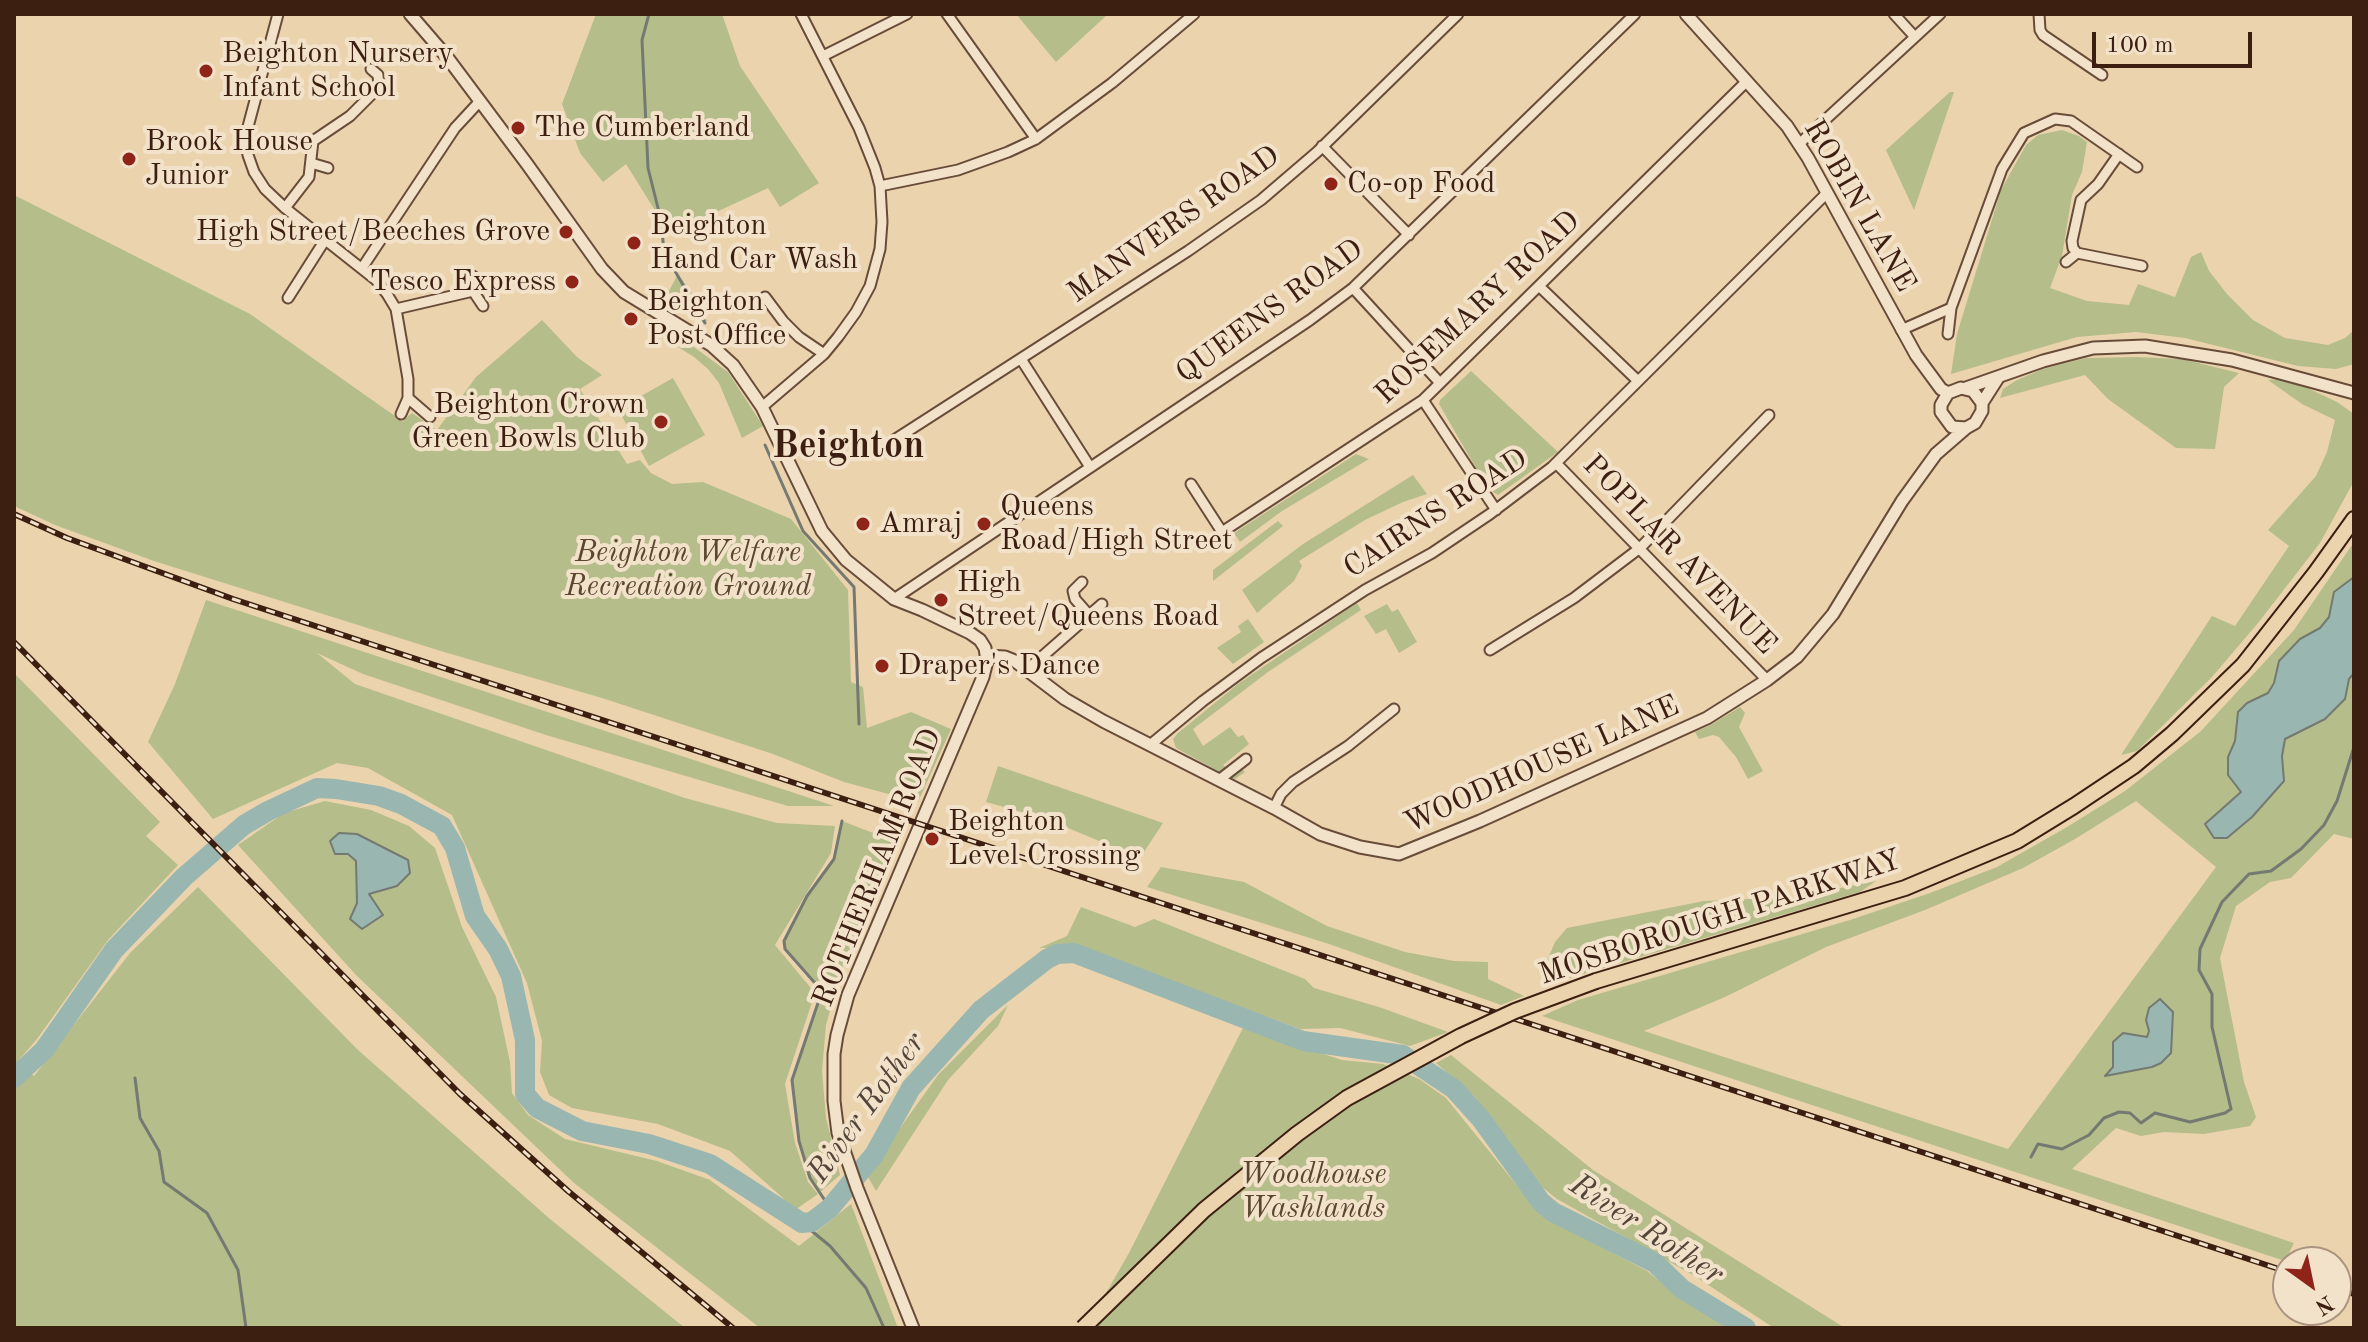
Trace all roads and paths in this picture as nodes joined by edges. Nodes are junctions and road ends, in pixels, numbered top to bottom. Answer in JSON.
{"nodes":[{"id":1,"x":278,"y":14,"type":"edge"},
{"id":2,"x":410,"y":14,"type":"edge"},
{"id":3,"x":801,"y":14,"type":"edge"},
{"id":4,"x":907,"y":14,"type":"edge"},
{"id":5,"x":947,"y":14,"type":"edge"},
{"id":6,"x":1194,"y":14,"type":"edge"},
{"id":7,"x":1458,"y":14,"type":"edge"},
{"id":8,"x":1635,"y":14,"type":"edge"},
{"id":9,"x":1686,"y":14,"type":"edge"},
{"id":10,"x":1894,"y":14,"type":"edge"},
{"id":11,"x":1940,"y":14,"type":"edge"},
{"id":12,"x":2039,"y":14,"type":"edge"},
{"id":13,"x":1914,"y":36,"type":"junction"},
{"id":14,"x":823,"y":56,"type":"junction"},
{"id":15,"x":371,"y":69,"type":"dead end"},
{"id":16,"x":2102,"y":75,"type":"dead end"},
{"id":17,"x":1747,"y":81,"type":"junction"},
{"id":18,"x":480,"y":101,"type":"junction"},
{"id":19,"x":1036,"y":139,"type":"junction"},
{"id":20,"x":1799,"y":144,"type":"junction"},
{"id":21,"x":1322,"y":146,"type":"junction"},
{"id":22,"x":2119,"y":154,"type":"junction"},
{"id":23,"x":311,"y":163,"type":"junction"},
{"id":24,"x":2137,"y":167,"type":"dead end"},
{"id":25,"x":328,"y":168,"type":"dead end"},
{"id":26,"x":880,"y":186,"type":"junction"},
{"id":27,"x":1827,"y":193,"type":"junction"},
{"id":28,"x":285,"y":208,"type":"junction"},
{"id":29,"x":1409,"y":235,"type":"junction"},
{"id":30,"x":325,"y":240,"type":"junction"},
{"id":31,"x":2077,"y":253,"type":"junction"},
{"id":32,"x":2066,"y":262,"type":"dead end"},
{"id":33,"x":2142,"y":266,"type":"dead end"},
{"id":34,"x":362,"y":268,"type":"junction"},
{"id":35,"x":473,"y":276,"type":"dead end"},
{"id":36,"x":1540,"y":287,"type":"junction"},
{"id":37,"x":1353,"y":288,"type":"junction"},
{"id":38,"x":473,"y":291,"type":"junction"},
{"id":39,"x":765,"y":297,"type":"dead end"},
{"id":40,"x":288,"y":298,"type":"dead end"},
{"id":41,"x":483,"y":306,"type":"dead end"},
{"id":42,"x":1951,"y":308,"type":"junction"},
{"id":43,"x":396,"y":309,"type":"junction"},
{"id":44,"x":1901,"y":330,"type":"junction"},
{"id":45,"x":1948,"y":334,"type":"dead end"},
{"id":46,"x":824,"y":354,"type":"junction"},
{"id":47,"x":1021,"y":359,"type":"junction"},
{"id":48,"x":1998,"y":378,"type":"junction"},
{"id":49,"x":1638,"y":381,"type":"junction"},
{"id":50,"x":1440,"y":383,"type":"junction"},
{"id":51,"x":1966,"y":388,"type":"junction"},
{"id":52,"x":1948,"y":393,"type":"junction"},
{"id":53,"x":2354,"y":393,"type":"edge"},
{"id":54,"x":408,"y":398,"type":"junction"},
{"id":55,"x":1423,"y":400,"type":"junction"},
{"id":56,"x":1982,"y":403,"type":"junction"},
{"id":57,"x":762,"y":407,"type":"junction"},
{"id":58,"x":401,"y":414,"type":"dead end"},
{"id":59,"x":1769,"y":415,"type":"dead end"},
{"id":60,"x":430,"y":417,"type":"dead end"},
{"id":61,"x":1948,"y":423,"type":"junction"},
{"id":62,"x":1966,"y":428,"type":"junction"},
{"id":63,"x":891,"y":442,"type":"dead end"},
{"id":64,"x":1941,"y":447,"type":"junction"},
{"id":65,"x":1556,"y":463,"type":"junction"},
{"id":66,"x":1090,"y":467,"type":"junction"},
{"id":67,"x":1191,"y":484,"type":"dead end"},
{"id":68,"x":1496,"y":510,"type":"junction"},
{"id":69,"x":2354,"y":510,"type":"edge"},
{"id":70,"x":2350,"y":524,"type":"edge"},
{"id":71,"x":1640,"y":548,"type":"junction"},
{"id":72,"x":1082,"y":582,"type":"dead end"},
{"id":73,"x":894,"y":599,"type":"junction"},
{"id":74,"x":1102,"y":604,"type":"dead end"},
{"id":75,"x":1089,"y":615,"type":"junction"},
{"id":76,"x":1490,"y":650,"type":"dead end"},
{"id":77,"x":986,"y":656,"type":"junction"},
{"id":78,"x":1028,"y":669,"type":"junction"},
{"id":79,"x":1767,"y":680,"type":"junction"},
{"id":80,"x":1394,"y":709,"type":"dead end"},
{"id":81,"x":1150,"y":745,"type":"junction"},
{"id":82,"x":1246,"y":759,"type":"dead end"},
{"id":83,"x":1219,"y":780,"type":"junction"},
{"id":84,"x":1274,"y":808,"type":"junction"},
{"id":85,"x":913,"y":1328,"type":"edge"},
{"id":86,"x":1083,"y":1328,"type":"edge"}],
"edges":[{"from":1,"to":28,"type":"street"},
{"from":2,"to":18,"type":"street"},
{"from":3,"to":14,"type":"street"},
{"from":4,"to":14,"type":"street"},
{"from":5,"to":19,"type":"street"},
{"from":6,"to":19,"type":"street"},
{"from":7,"to":21,"type":"street","name":"MANVERS ROAD"},
{"from":8,"to":29,"type":"street","name":"QUEENS ROAD"},
{"from":9,"to":17,"type":"street","name":"ROBIN LANE"},
{"from":10,"to":13,"type":"street"},
{"from":11,"to":13,"type":"street"},
{"from":12,"to":16,"type":"street"},
{"from":13,"to":20,"type":"street"},
{"from":14,"to":26,"type":"street"},
{"from":15,"to":23,"type":"street"},
{"from":17,"to":20,"type":"street","name":"ROBIN LANE"},
{"from":17,"to":36,"type":"street","name":"ROSEMARY ROAD"},
{"from":18,"to":34,"type":"street"},
{"from":18,"to":57,"type":"street"},
{"from":19,"to":26,"type":"street"},
{"from":20,"to":27,"type":"street","name":"ROBIN LANE"},
{"from":21,"to":29,"type":"street"},
{"from":21,"to":47,"type":"street","name":"MANVERS ROAD"},
{"from":22,"to":24,"type":"street"},
{"from":22,"to":31,"type":"street"},
{"from":22,"to":42,"type":"street"},
{"from":23,"to":25,"type":"street"},
{"from":23,"to":28,"type":"street"},
{"from":26,"to":46,"type":"street"},
{"from":27,"to":44,"type":"street","name":"ROBIN LANE"},
{"from":27,"to":49,"type":"street","name":"CAIRNS ROAD"},
{"from":28,"to":30,"type":"street"},
{"from":29,"to":37,"type":"street","name":"QUEENS ROAD"},
{"from":30,"to":34,"type":"street"},
{"from":30,"to":40,"type":"street"},
{"from":31,"to":32,"type":"street"},
{"from":31,"to":33,"type":"street"},
{"from":34,"to":43,"type":"street"},
{"from":35,"to":38,"type":"street"},
{"from":36,"to":49,"type":"street"},
{"from":36,"to":50,"type":"street","name":"ROSEMARY ROAD"},
{"from":37,"to":50,"type":"street"},
{"from":37,"to":66,"type":"street","name":"QUEENS ROAD"},
{"from":38,"to":41,"type":"street"},
{"from":38,"to":43,"type":"street"},
{"from":39,"to":46,"type":"street"},
{"from":42,"to":44,"type":"street"},
{"from":42,"to":45,"type":"street"},
{"from":43,"to":54,"type":"street"},
{"from":44,"to":52,"type":"street","name":"ROBIN LANE"},
{"from":46,"to":57,"type":"street"},
{"from":47,"to":63,"type":"street","name":"MANVERS ROAD"},
{"from":47,"to":66,"type":"street"},
{"from":48,"to":51,"type":"street"},
{"from":48,"to":53,"type":"street"},
{"from":48,"to":56,"type":"street"},
{"from":49,"to":65,"type":"street","name":"CAIRNS ROAD"},
{"from":50,"to":55,"type":"street","name":"ROSEMARY ROAD"},
{"from":51,"to":52,"type":"street"},
{"from":51,"to":56,"type":"street"},
{"from":52,"to":61,"type":"street"},
{"from":54,"to":58,"type":"street"},
{"from":54,"to":60,"type":"street"},
{"from":55,"to":67,"type":"street","name":"ROSEMARY ROAD"},
{"from":55,"to":68,"type":"street"},
{"from":56,"to":62,"type":"street"},
{"from":57,"to":73,"type":"street"},
{"from":59,"to":71,"type":"street"},
{"from":61,"to":62,"type":"street"},
{"from":61,"to":64,"type":"street","name":"WOODHOUSE LANE"},
{"from":62,"to":64,"type":"street","name":"WOODHOUSE LANE"},
{"from":64,"to":79,"type":"street","name":"WOODHOUSE LANE"},
{"from":65,"to":68,"type":"street","name":"CAIRNS ROAD"},
{"from":65,"to":71,"type":"street","name":"POPLAR AVENUE"},
{"from":66,"to":73,"type":"street","name":"QUEENS ROAD"},
{"from":68,"to":81,"type":"street","name":"CAIRNS ROAD"},
{"from":69,"to":70,"type":"highway","name":"MOSBOROUGH PARKWAY"},
{"from":70,"to":86,"type":"highway","name":"MOSBOROUGH PARKWAY","bridge":true},
{"from":71,"to":76,"type":"street"},
{"from":71,"to":79,"type":"street","name":"POPLAR AVENUE"},
{"from":72,"to":75,"type":"street"},
{"from":73,"to":77,"type":"street"},
{"from":74,"to":75,"type":"street"},
{"from":75,"to":78,"type":"street"},
{"from":77,"to":78,"type":"street","name":"WOODHOUSE LANE"},
{"from":77,"to":85,"type":"street","name":"ROTHERHAM ROAD"},
{"from":78,"to":81,"type":"street","name":"WOODHOUSE LANE"},
{"from":79,"to":84,"type":"street","name":"WOODHOUSE LANE"},
{"from":80,"to":84,"type":"street"},
{"from":81,"to":83,"type":"street","name":"WOODHOUSE LANE"},
{"from":82,"to":83,"type":"street"},
{"from":83,"to":84,"type":"street","name":"WOODHOUSE LANE"}]}
